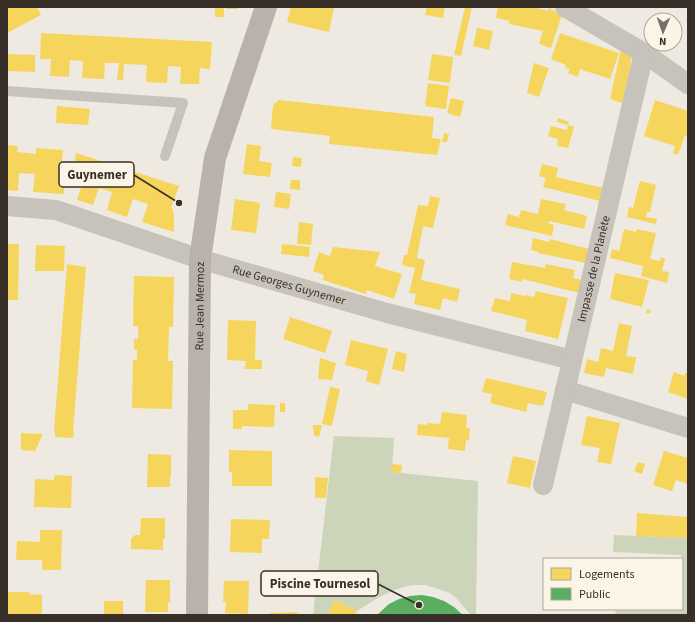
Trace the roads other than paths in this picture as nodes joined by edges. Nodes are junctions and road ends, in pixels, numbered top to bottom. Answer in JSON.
{"nodes":[{"id":1,"x":266,"y":7,"type":"edge"},
{"id":2,"x":565,"y":7,"type":"edge"},
{"id":3,"x":644,"y":53,"type":"junction"},
{"id":4,"x":688,"y":84,"type":"edge"},
{"id":5,"x":7,"y":91,"type":"edge"},
{"id":6,"x":165,"y":156,"type":"dead end"},
{"id":7,"x":7,"y":206,"type":"edge"},
{"id":8,"x":200,"y":259,"type":"junction"},
{"id":9,"x":572,"y":360,"type":"junction"},
{"id":10,"x":565,"y":390,"type":"junction"},
{"id":11,"x":688,"y":428,"type":"edge"},
{"id":12,"x":543,"y":485,"type":"dead end"},
{"id":13,"x":196,"y":615,"type":"edge"}],
"edges":[{"from":1,"to":8,"type":"main road","name":"Rue Jean Mermoz"},
{"from":2,"to":3,"type":"street"},
{"from":3,"to":4,"type":"street"},
{"from":3,"to":9,"type":"street","name":"Impasse de la Planète"},
{"from":5,"to":6,"type":"lane"},
{"from":7,"to":8,"type":"street","name":"Rue Georges Guynemer"},
{"from":8,"to":9,"type":"street","name":"Rue Georges Guynemer"},
{"from":8,"to":13,"type":"main road","name":"Rue Jean Mermoz"},
{"from":9,"to":10,"type":"street","name":"Impasse de la Planète"},
{"from":10,"to":11,"type":"street"},
{"from":10,"to":12,"type":"street","name":"Impasse de la Planète"}]}
